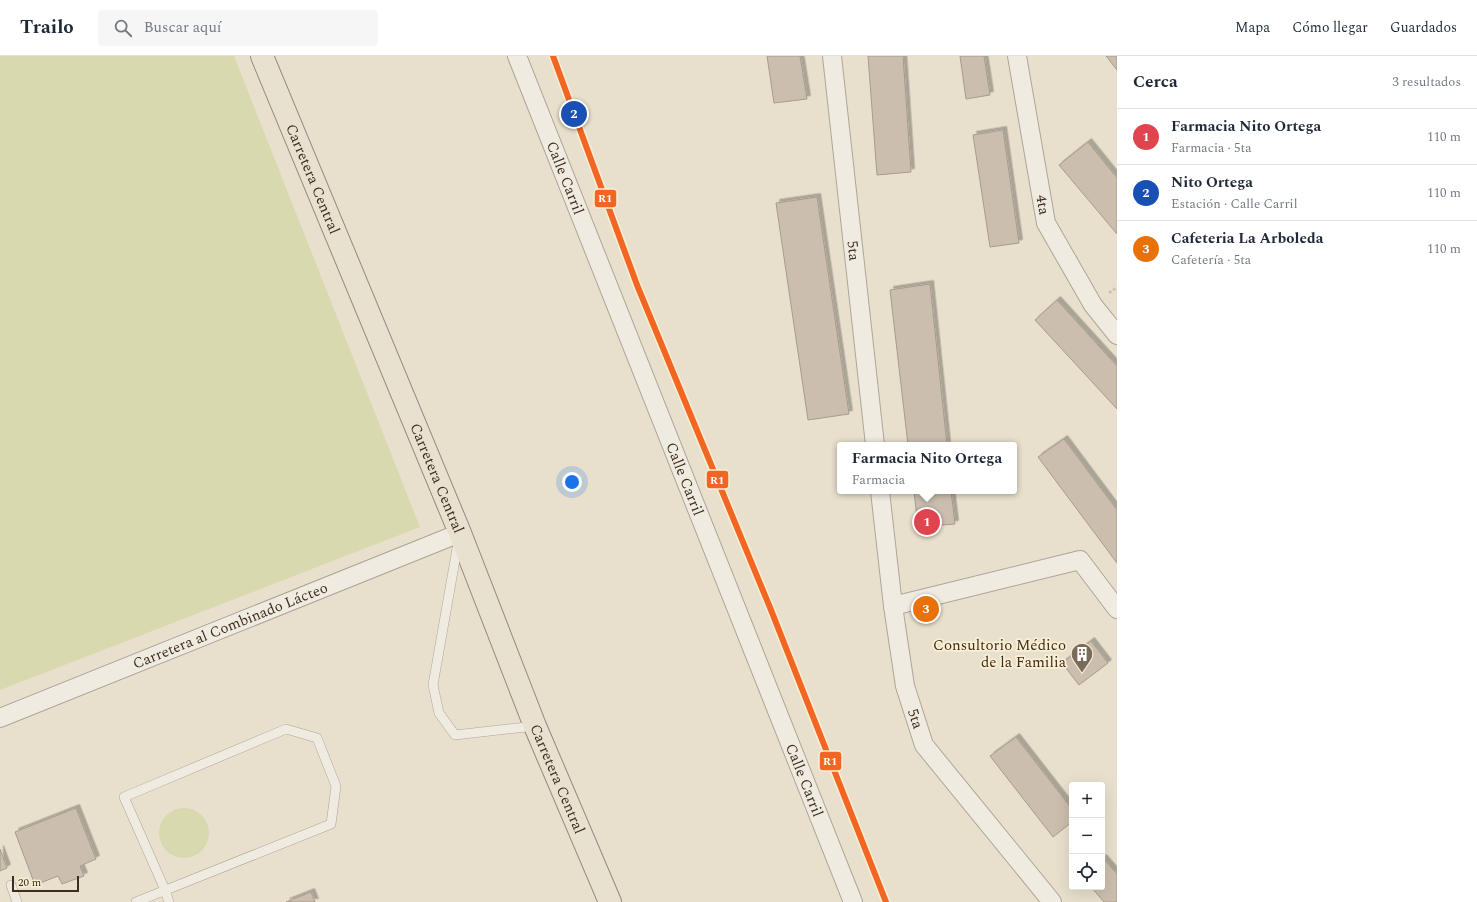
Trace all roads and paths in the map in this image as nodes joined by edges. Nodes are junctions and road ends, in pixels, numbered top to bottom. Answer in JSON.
{"nodes":[{"id":1,"x":262,"y":56,"type":"edge"},
{"id":2,"x":518,"y":56,"type":"edge"},
{"id":3,"x":832,"y":56,"type":"edge"},
{"id":4,"x":1017,"y":56,"type":"edge"},
{"id":5,"x":1117,"y":335,"type":"edge"},
{"id":6,"x":875,"y":442,"type":"edge"},
{"id":7,"x":880,"y":494,"type":"edge"},
{"id":8,"x":460,"y":533,"type":"junction"},
{"id":9,"x":893,"y":606,"type":"junction"},
{"id":10,"x":1117,"y":609,"type":"edge"},
{"id":11,"x":0,"y":718,"type":"edge"},
{"id":12,"x":535,"y":726,"type":"junction"},
{"id":13,"x":11,"y":885,"type":"dead end"},
{"id":14,"x":165,"y":890,"type":"junction"},
{"id":15,"x":18,"y":902,"type":"edge"},
{"id":16,"x":136,"y":902,"type":"edge"},
{"id":17,"x":169,"y":902,"type":"edge"},
{"id":18,"x":610,"y":902,"type":"edge"},
{"id":19,"x":853,"y":902,"type":"edge"},
{"id":20,"x":1052,"y":902,"type":"edge"}],
"edges":[{"from":1,"to":8,"type":"main road","name":"Carretera Central"},
{"from":2,"to":19,"type":"street","name":"Calle Carril"},
{"from":3,"to":6,"type":"street","name":"5ta"},
{"from":4,"to":5,"type":"street","name":"4ta"},
{"from":7,"to":9,"type":"street","name":"5ta"},
{"from":8,"to":11,"type":"street","name":"Carretera al Combinado Lácteo"},
{"from":8,"to":12,"type":"main road","name":"Carretera Central"},
{"from":8,"to":12,"type":"lane"},
{"from":9,"to":10,"type":"street"},
{"from":9,"to":20,"type":"street","name":"5ta"},
{"from":12,"to":18,"type":"main road","name":"Carretera Central"},
{"from":13,"to":15,"type":"lane"},
{"from":14,"to":14,"type":"lane"},
{"from":14,"to":16,"type":"lane"},
{"from":14,"to":17,"type":"lane"}]}
